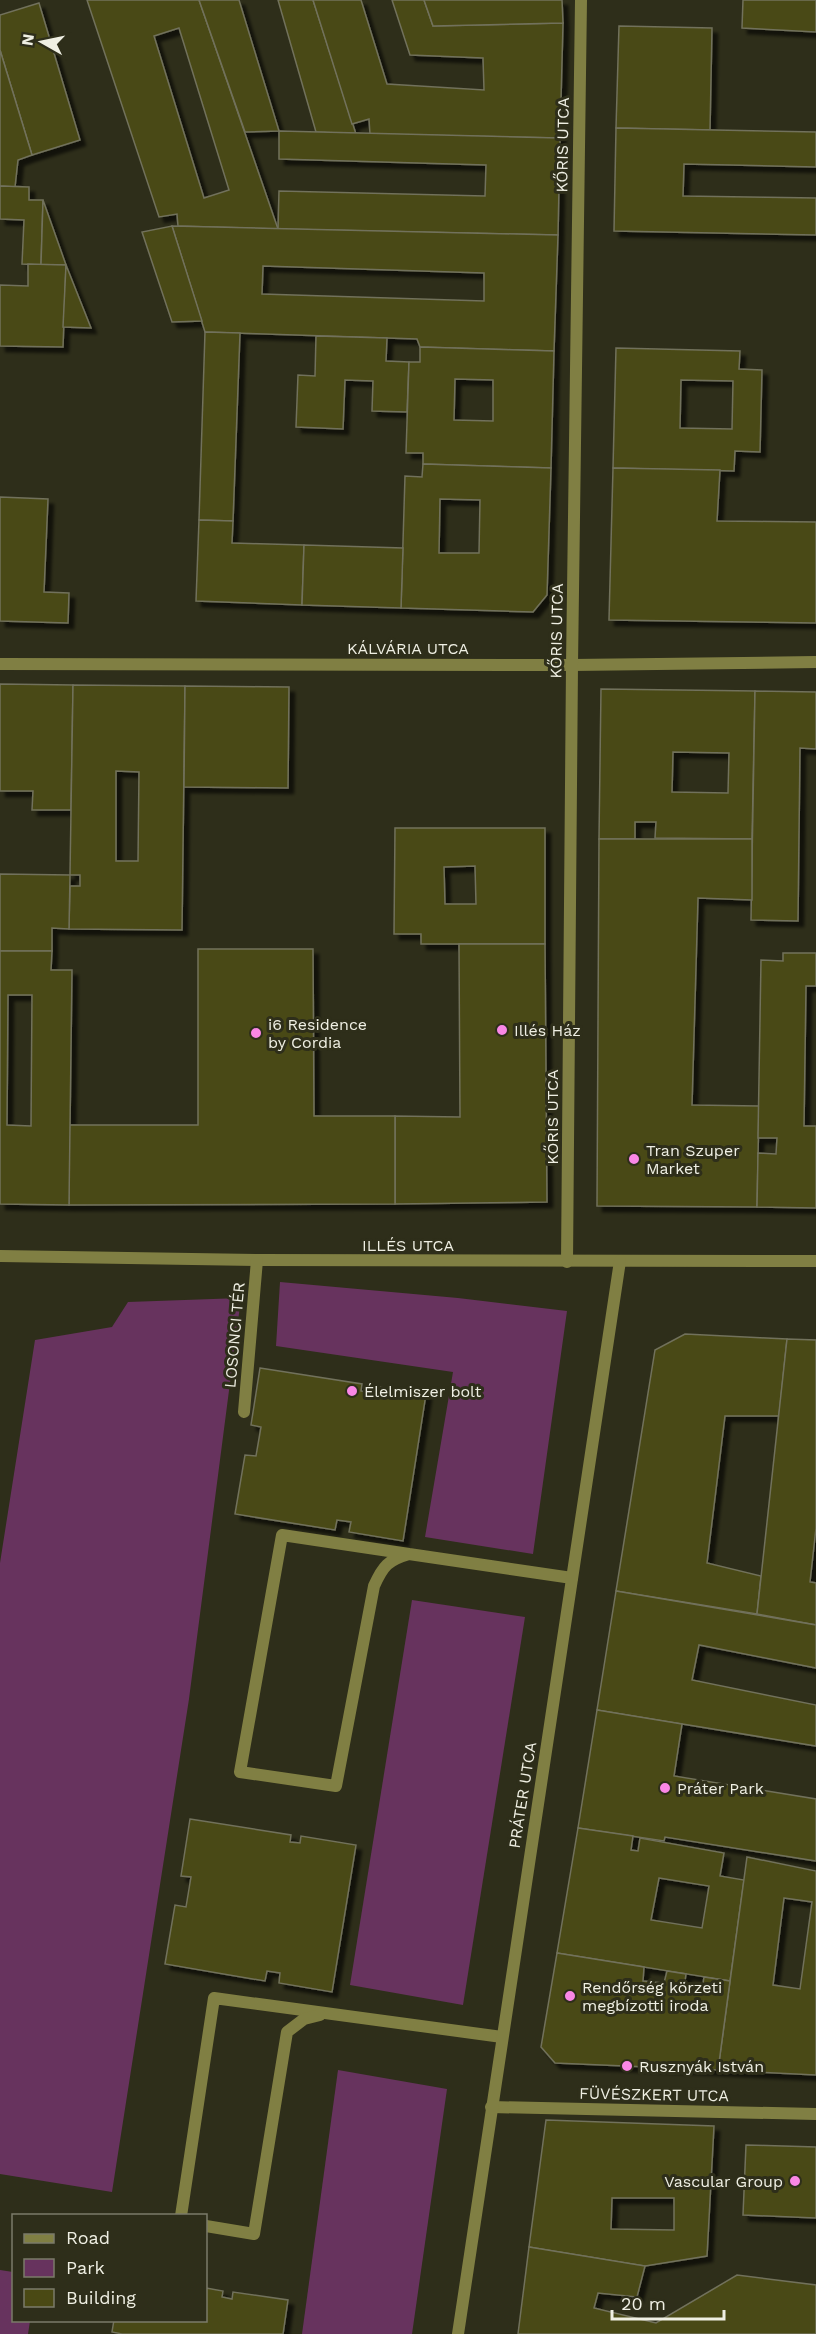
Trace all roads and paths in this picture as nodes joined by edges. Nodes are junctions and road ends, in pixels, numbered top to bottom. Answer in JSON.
{"nodes":[{"id":1,"x":581,"y":0,"type":"edge"},
{"id":2,"x":816,"y":662,"type":"edge"},
{"id":3,"x":0,"y":664,"type":"edge"},
{"id":4,"x":572,"y":665,"type":"junction"},
{"id":5,"x":0,"y":1256,"type":"edge"},
{"id":6,"x":257,"y":1260,"type":"junction"},
{"id":7,"x":620,"y":1261,"type":"junction"},
{"id":8,"x":567,"y":1262,"type":"junction"},
{"id":9,"x":816,"y":1262,"type":"edge"},
{"id":10,"x":244,"y":1413,"type":"dead end"},
{"id":11,"x":409,"y":1554,"type":"junction"},
{"id":12,"x":572,"y":1578,"type":"junction"},
{"id":13,"x":327,"y":2013,"type":"junction"},
{"id":14,"x":502,"y":2037,"type":"junction"},
{"id":15,"x":491,"y":2107,"type":"junction"},
{"id":16,"x":816,"y":2114,"type":"edge"},
{"id":17,"x":181,"y":2214,"type":"edge"},
{"id":18,"x":207,"y":2226,"type":"edge"},
{"id":19,"x":458,"y":2334,"type":"edge"}],
"edges":[{"from":1,"to":4,"type":"street","name":"KŐRIS UTCA"},
{"from":2,"to":4,"type":"street","name":"KÁLVÁRIA UTCA"},
{"from":3,"to":4,"type":"street","name":"KÁLVÁRIA UTCA"},
{"from":4,"to":8,"type":"street","name":"KŐRIS UTCA"},
{"from":5,"to":6,"type":"street","name":"ILLÉS UTCA"},
{"from":6,"to":8,"type":"street","name":"ILLÉS UTCA"},
{"from":6,"to":10,"type":"street","name":"LOSONCI TÉR"},
{"from":7,"to":8,"type":"street","name":"ILLÉS UTCA"},
{"from":7,"to":9,"type":"street","name":"ILLÉS UTCA"},
{"from":7,"to":12,"type":"street","name":"PRÁTER UTCA"},
{"from":11,"to":11,"type":"street"},
{"from":11,"to":12,"type":"street"},
{"from":12,"to":14,"type":"street","name":"PRÁTER UTCA"},
{"from":13,"to":14,"type":"street"},
{"from":13,"to":17,"type":"street"},
{"from":13,"to":18,"type":"street"},
{"from":14,"to":15,"type":"street","name":"PRÁTER UTCA"},
{"from":15,"to":16,"type":"street","name":"FÜVÉSZKERT UTCA"},
{"from":15,"to":19,"type":"street","name":"PRÁTER UTCA"}]}
